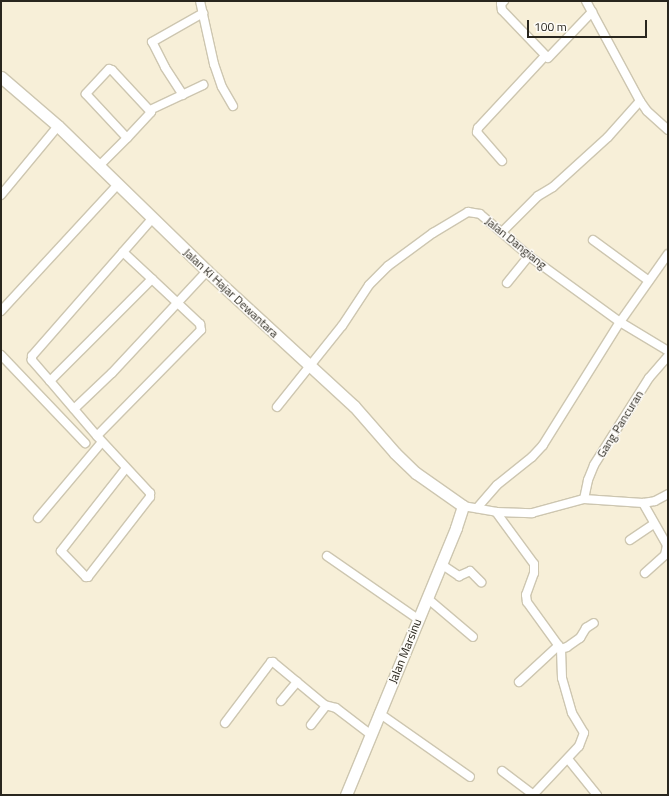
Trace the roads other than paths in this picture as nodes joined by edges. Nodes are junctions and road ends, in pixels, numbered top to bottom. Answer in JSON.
{"nodes":[{"id":1,"x":200,"y":1,"type":"edge"},
{"id":2,"x":503,"y":1,"type":"edge"},
{"id":3,"x":586,"y":1,"type":"edge"},
{"id":4,"x":592,"y":12,"type":"junction"},
{"id":5,"x":203,"y":13,"type":"junction"},
{"id":6,"x":545,"y":56,"type":"junction"},
{"id":7,"x":1,"y":76,"type":"edge"},
{"id":8,"x":203,"y":85,"type":"dead end"},
{"id":9,"x":183,"y":95,"type":"junction"},
{"id":10,"x":640,"y":101,"type":"junction"},
{"id":11,"x":233,"y":106,"type":"dead end"},
{"id":12,"x":150,"y":110,"type":"junction"},
{"id":13,"x":58,"y":126,"type":"junction"},
{"id":14,"x":668,"y":130,"type":"edge"},
{"id":15,"x":127,"y":138,"type":"junction"},
{"id":16,"x":502,"y":161,"type":"dead end"},
{"id":17,"x":99,"y":166,"type":"junction"},
{"id":18,"x":118,"y":184,"type":"junction"},
{"id":19,"x":1,"y":195,"type":"edge"},
{"id":20,"x":152,"y":219,"type":"junction"},
{"id":21,"x":502,"y":232,"type":"junction"},
{"id":22,"x":593,"y":240,"type":"dead end"},
{"id":23,"x":123,"y":252,"type":"junction"},
{"id":24,"x":668,"y":254,"type":"edge"},
{"id":25,"x":529,"y":256,"type":"junction"},
{"id":26,"x":207,"y":271,"type":"junction"},
{"id":27,"x":152,"y":279,"type":"junction"},
{"id":28,"x":649,"y":281,"type":"junction"},
{"id":29,"x":507,"y":283,"type":"dead end"},
{"id":30,"x":178,"y":303,"type":"junction"},
{"id":31,"x":1,"y":311,"type":"edge"},
{"id":32,"x":620,"y":322,"type":"junction"},
{"id":33,"x":668,"y":351,"type":"edge"},
{"id":34,"x":1,"y":355,"type":"edge"},
{"id":35,"x":668,"y":356,"type":"edge"},
{"id":36,"x":309,"y":366,"type":"junction"},
{"id":37,"x":50,"y":381,"type":"junction"},
{"id":38,"x":277,"y":407,"type":"dead end"},
{"id":39,"x":74,"y":409,"type":"junction"},
{"id":40,"x":99,"y":439,"type":"junction"},
{"id":41,"x":85,"y":443,"type":"dead end"},
{"id":42,"x":126,"y":468,"type":"junction"},
{"id":43,"x":668,"y":494,"type":"edge"},
{"id":44,"x":584,"y":499,"type":"junction"},
{"id":45,"x":643,"y":503,"type":"junction"},
{"id":46,"x":463,"y":506,"type":"junction"},
{"id":47,"x":477,"y":508,"type":"junction"},
{"id":48,"x":496,"y":512,"type":"junction"},
{"id":49,"x":38,"y":518,"type":"dead end"},
{"id":50,"x":654,"y":524,"type":"junction"},
{"id":51,"x":630,"y":540,"type":"dead end"},
{"id":52,"x":327,"y":556,"type":"dead end"},
{"id":53,"x":441,"y":564,"type":"junction"},
{"id":54,"x":645,"y":574,"type":"dead end"},
{"id":55,"x":481,"y":582,"type":"dead end"},
{"id":56,"x":427,"y":598,"type":"junction"},
{"id":57,"x":418,"y":619,"type":"junction"},
{"id":58,"x":594,"y":623,"type":"dead end"},
{"id":59,"x":473,"y":637,"type":"dead end"},
{"id":60,"x":560,"y":647,"type":"junction"},
{"id":61,"x":297,"y":682,"type":"junction"},
{"id":62,"x":519,"y":682,"type":"dead end"},
{"id":63,"x":281,"y":701,"type":"dead end"},
{"id":64,"x":326,"y":706,"type":"junction"},
{"id":65,"x":379,"y":714,"type":"junction"},
{"id":66,"x":225,"y":723,"type":"dead end"},
{"id":67,"x":311,"y":726,"type":"dead end"},
{"id":68,"x":370,"y":734,"type":"junction"},
{"id":69,"x":568,"y":759,"type":"junction"},
{"id":70,"x":502,"y":771,"type":"dead end"},
{"id":71,"x":470,"y":777,"type":"dead end"},
{"id":72,"x":346,"y":795,"type":"edge"},
{"id":73,"x":533,"y":795,"type":"edge"},
{"id":74,"x":597,"y":795,"type":"edge"}],
"edges":[{"from":1,"to":5,"type":"street"},
{"from":2,"to":6,"type":"street"},
{"from":3,"to":4,"type":"street"},
{"from":4,"to":6,"type":"street"},
{"from":4,"to":10,"type":"street"},
{"from":5,"to":9,"type":"street"},
{"from":5,"to":11,"type":"street"},
{"from":6,"to":16,"type":"street"},
{"from":7,"to":13,"type":"street","name":"Jalan Ki Hajar Dewantara"},
{"from":8,"to":9,"type":"street"},
{"from":9,"to":12,"type":"street"},
{"from":10,"to":14,"type":"street"},
{"from":10,"to":21,"type":"street"},
{"from":12,"to":15,"type":"street"},
{"from":12,"to":15,"type":"street"},
{"from":13,"to":17,"type":"street","name":"Jalan Ki Hajar Dewantara"},
{"from":13,"to":19,"type":"street"},
{"from":15,"to":17,"type":"street"},
{"from":17,"to":18,"type":"street","name":"Jalan Ki Hajar Dewantara"},
{"from":18,"to":20,"type":"street","name":"Jalan Ki Hajar Dewantara"},
{"from":18,"to":31,"type":"street"},
{"from":20,"to":23,"type":"street"},
{"from":20,"to":26,"type":"street","name":"Jalan Ki Hajar Dewantara"},
{"from":21,"to":25,"type":"street","name":"Jalan Dangiang"},
{"from":21,"to":36,"type":"street","name":"Jalan Dangiang"},
{"from":22,"to":28,"type":"street"},
{"from":23,"to":27,"type":"street"},
{"from":23,"to":37,"type":"street"},
{"from":24,"to":28,"type":"street"},
{"from":25,"to":29,"type":"street"},
{"from":25,"to":32,"type":"street","name":"Jalan Dangiang"},
{"from":26,"to":30,"type":"street"},
{"from":26,"to":36,"type":"street","name":"Jalan Ki Hajar Dewantara"},
{"from":27,"to":30,"type":"street"},
{"from":27,"to":37,"type":"street"},
{"from":28,"to":32,"type":"street"},
{"from":30,"to":39,"type":"street"},
{"from":30,"to":40,"type":"street"},
{"from":32,"to":33,"type":"street","name":"Jalan Dangiang"},
{"from":32,"to":47,"type":"street"},
{"from":34,"to":41,"type":"street"},
{"from":35,"to":44,"type":"street","name":"Gang Pancuran"},
{"from":36,"to":38,"type":"street","name":"Jalan Dangiang"},
{"from":36,"to":46,"type":"street","name":"Jalan Ki Hajar Dewantara"},
{"from":37,"to":39,"type":"street"},
{"from":39,"to":40,"type":"street"},
{"from":40,"to":42,"type":"street"},
{"from":40,"to":49,"type":"street"},
{"from":42,"to":42,"type":"street"},
{"from":43,"to":45,"type":"street"},
{"from":44,"to":45,"type":"street"},
{"from":44,"to":48,"type":"street"},
{"from":45,"to":50,"type":"street"},
{"from":46,"to":47,"type":"street"},
{"from":46,"to":53,"type":"street","name":"Jalan Marsinu"},
{"from":47,"to":48,"type":"street"},
{"from":48,"to":60,"type":"street"},
{"from":50,"to":51,"type":"street"},
{"from":50,"to":54,"type":"street"},
{"from":52,"to":57,"type":"street"},
{"from":53,"to":55,"type":"street"},
{"from":53,"to":56,"type":"street","name":"Jalan Marsinu"},
{"from":56,"to":57,"type":"street","name":"Jalan Marsinu"},
{"from":56,"to":59,"type":"street"},
{"from":57,"to":65,"type":"street","name":"Jalan Marsinu"},
{"from":58,"to":60,"type":"street"},
{"from":60,"to":62,"type":"street"},
{"from":60,"to":69,"type":"street"},
{"from":61,"to":63,"type":"street"},
{"from":61,"to":64,"type":"street"},
{"from":61,"to":66,"type":"street"},
{"from":64,"to":67,"type":"street"},
{"from":64,"to":68,"type":"street"},
{"from":65,"to":68,"type":"street","name":"Jalan Marsinu"},
{"from":65,"to":71,"type":"street"},
{"from":68,"to":72,"type":"street","name":"Jalan Marsinu"},
{"from":69,"to":73,"type":"street"},
{"from":69,"to":74,"type":"street"},
{"from":70,"to":73,"type":"street"}]}
